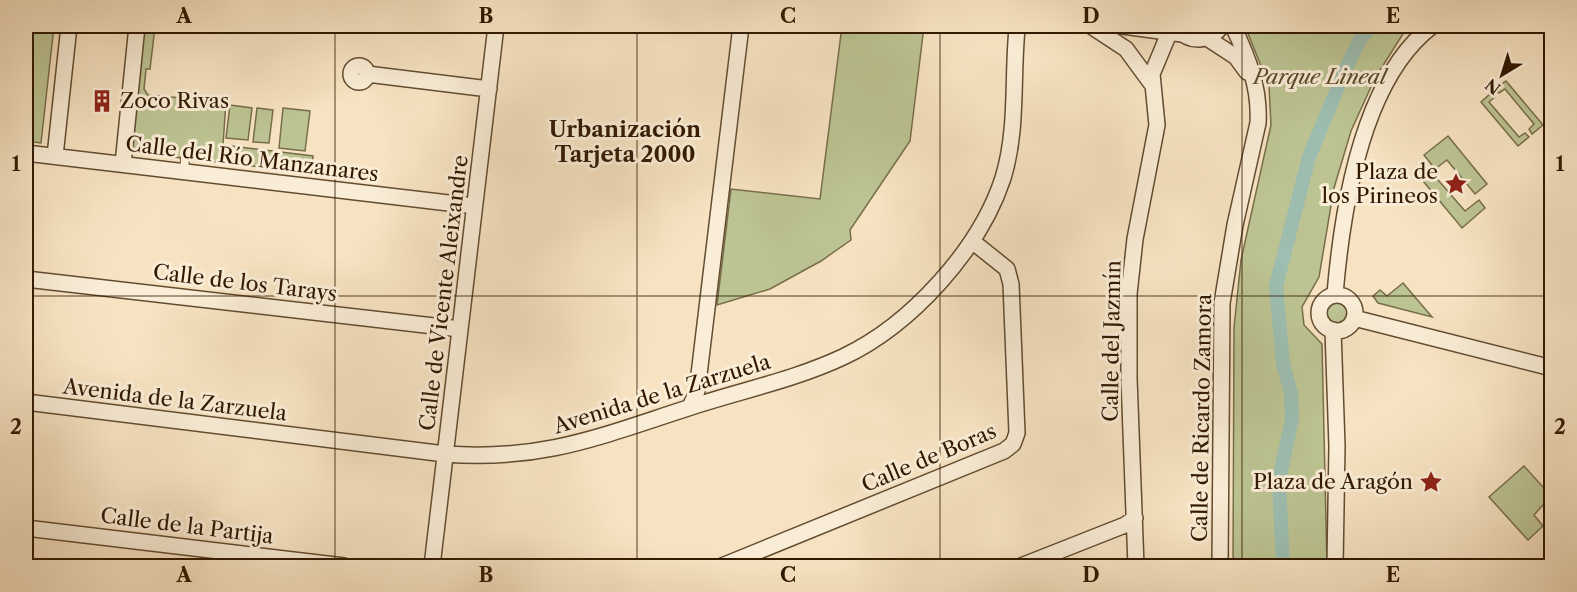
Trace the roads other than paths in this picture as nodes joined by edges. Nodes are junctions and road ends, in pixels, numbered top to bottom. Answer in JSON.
{"nodes":[{"id":1,"x":69,"y":26,"type":"edge"},
{"id":2,"x":137,"y":26,"type":"edge"},
{"id":3,"x":496,"y":26,"type":"edge"},
{"id":4,"x":741,"y":26,"type":"edge"},
{"id":5,"x":1091,"y":26,"type":"edge"},
{"id":6,"x":1123,"y":26,"type":"edge"},
{"id":7,"x":1222,"y":26,"type":"edge"},
{"id":8,"x":1233,"y":26,"type":"edge"},
{"id":9,"x":1432,"y":26,"type":"edge"},
{"id":10,"x":1017,"y":27,"type":"edge"},
{"id":11,"x":1174,"y":29,"type":"edge"},
{"id":12,"x":1207,"y":38,"type":"junction"},
{"id":13,"x":367,"y":74,"type":"dead end"},
{"id":14,"x":1151,"y":83,"type":"junction"},
{"id":15,"x":489,"y":88,"type":"junction"},
{"id":16,"x":1256,"y":94,"type":"junction"},
{"id":17,"x":26,"y":153,"type":"edge"},
{"id":18,"x":54,"y":156,"type":"junction"},
{"id":19,"x":123,"y":164,"type":"junction"},
{"id":20,"x":474,"y":206,"type":"junction"},
{"id":21,"x":972,"y":241,"type":"junction"},
{"id":22,"x":26,"y":279,"type":"edge"},
{"id":23,"x":1335,"y":294,"type":"junction"},
{"id":24,"x":1354,"y":318,"type":"junction"},
{"id":25,"x":460,"y":329,"type":"junction"},
{"id":26,"x":1333,"y":330,"type":"junction"},
{"id":27,"x":1551,"y":368,"type":"edge"},
{"id":28,"x":26,"y":402,"type":"edge"},
{"id":29,"x":690,"y":407,"type":"junction"},
{"id":30,"x":445,"y":454,"type":"junction"},
{"id":31,"x":1135,"y":518,"type":"junction"},
{"id":32,"x":26,"y":528,"type":"edge"},
{"id":33,"x":344,"y":567,"type":"edge"},
{"id":34,"x":432,"y":567,"type":"edge"},
{"id":35,"x":722,"y":567,"type":"edge"},
{"id":36,"x":1021,"y":567,"type":"edge"},
{"id":37,"x":1136,"y":567,"type":"edge"},
{"id":38,"x":1220,"y":567,"type":"edge"},
{"id":39,"x":1335,"y":567,"type":"edge"}],
"edges":[{"from":1,"to":18,"type":"street"},
{"from":2,"to":19,"type":"street"},
{"from":3,"to":15,"type":"street","name":"Calle de Vicente Aleixandre"},
{"from":4,"to":29,"type":"street"},
{"from":5,"to":14,"type":"street","name":"Calle del Jazmín"},
{"from":6,"to":11,"type":"street"},
{"from":7,"to":12,"type":"street"},
{"from":8,"to":16,"type":"street","name":"Calle de Ricardo Zamora"},
{"from":9,"to":23,"type":"street"},
{"from":10,"to":21,"type":"street","name":"Avenida de la Zarzuela"},
{"from":11,"to":12,"type":"street"},
{"from":11,"to":14,"type":"street","name":"Calle del Jazmín"},
{"from":12,"to":16,"type":"street","name":"Calle de Ricardo Zamora"},
{"from":13,"to":15,"type":"street"},
{"from":14,"to":31,"type":"street","name":"Calle del Jazmín"},
{"from":15,"to":20,"type":"street","name":"Calle de Vicente Aleixandre"},
{"from":16,"to":38,"type":"street","name":"Calle de Ricardo Zamora"},
{"from":17,"to":18,"type":"street","name":"Calle del Río Manzanares"},
{"from":18,"to":19,"type":"street","name":"Calle del Río Manzanares"},
{"from":19,"to":20,"type":"street","name":"Calle del Río Manzanares"},
{"from":20,"to":25,"type":"street","name":"Calle de Vicente Aleixandre"},
{"from":21,"to":29,"type":"street","name":"Avenida de la Zarzuela"},
{"from":21,"to":35,"type":"street","name":"Calle de Boras"},
{"from":22,"to":25,"type":"street","name":"Calle de los Tarays"},
{"from":23,"to":24,"type":"street"},
{"from":23,"to":26,"type":"street"},
{"from":24,"to":26,"type":"street"},
{"from":24,"to":27,"type":"street"},
{"from":25,"to":30,"type":"street","name":"Calle de Vicente Aleixandre"},
{"from":26,"to":39,"type":"street"},
{"from":28,"to":30,"type":"street","name":"Avenida de la Zarzuela"},
{"from":29,"to":30,"type":"street","name":"Avenida de la Zarzuela"},
{"from":30,"to":34,"type":"street","name":"Calle de Vicente Aleixandre"},
{"from":31,"to":36,"type":"street"},
{"from":31,"to":37,"type":"street","name":"Calle del Jazmín"},
{"from":32,"to":33,"type":"street","name":"Calle de la Partija"}]}
